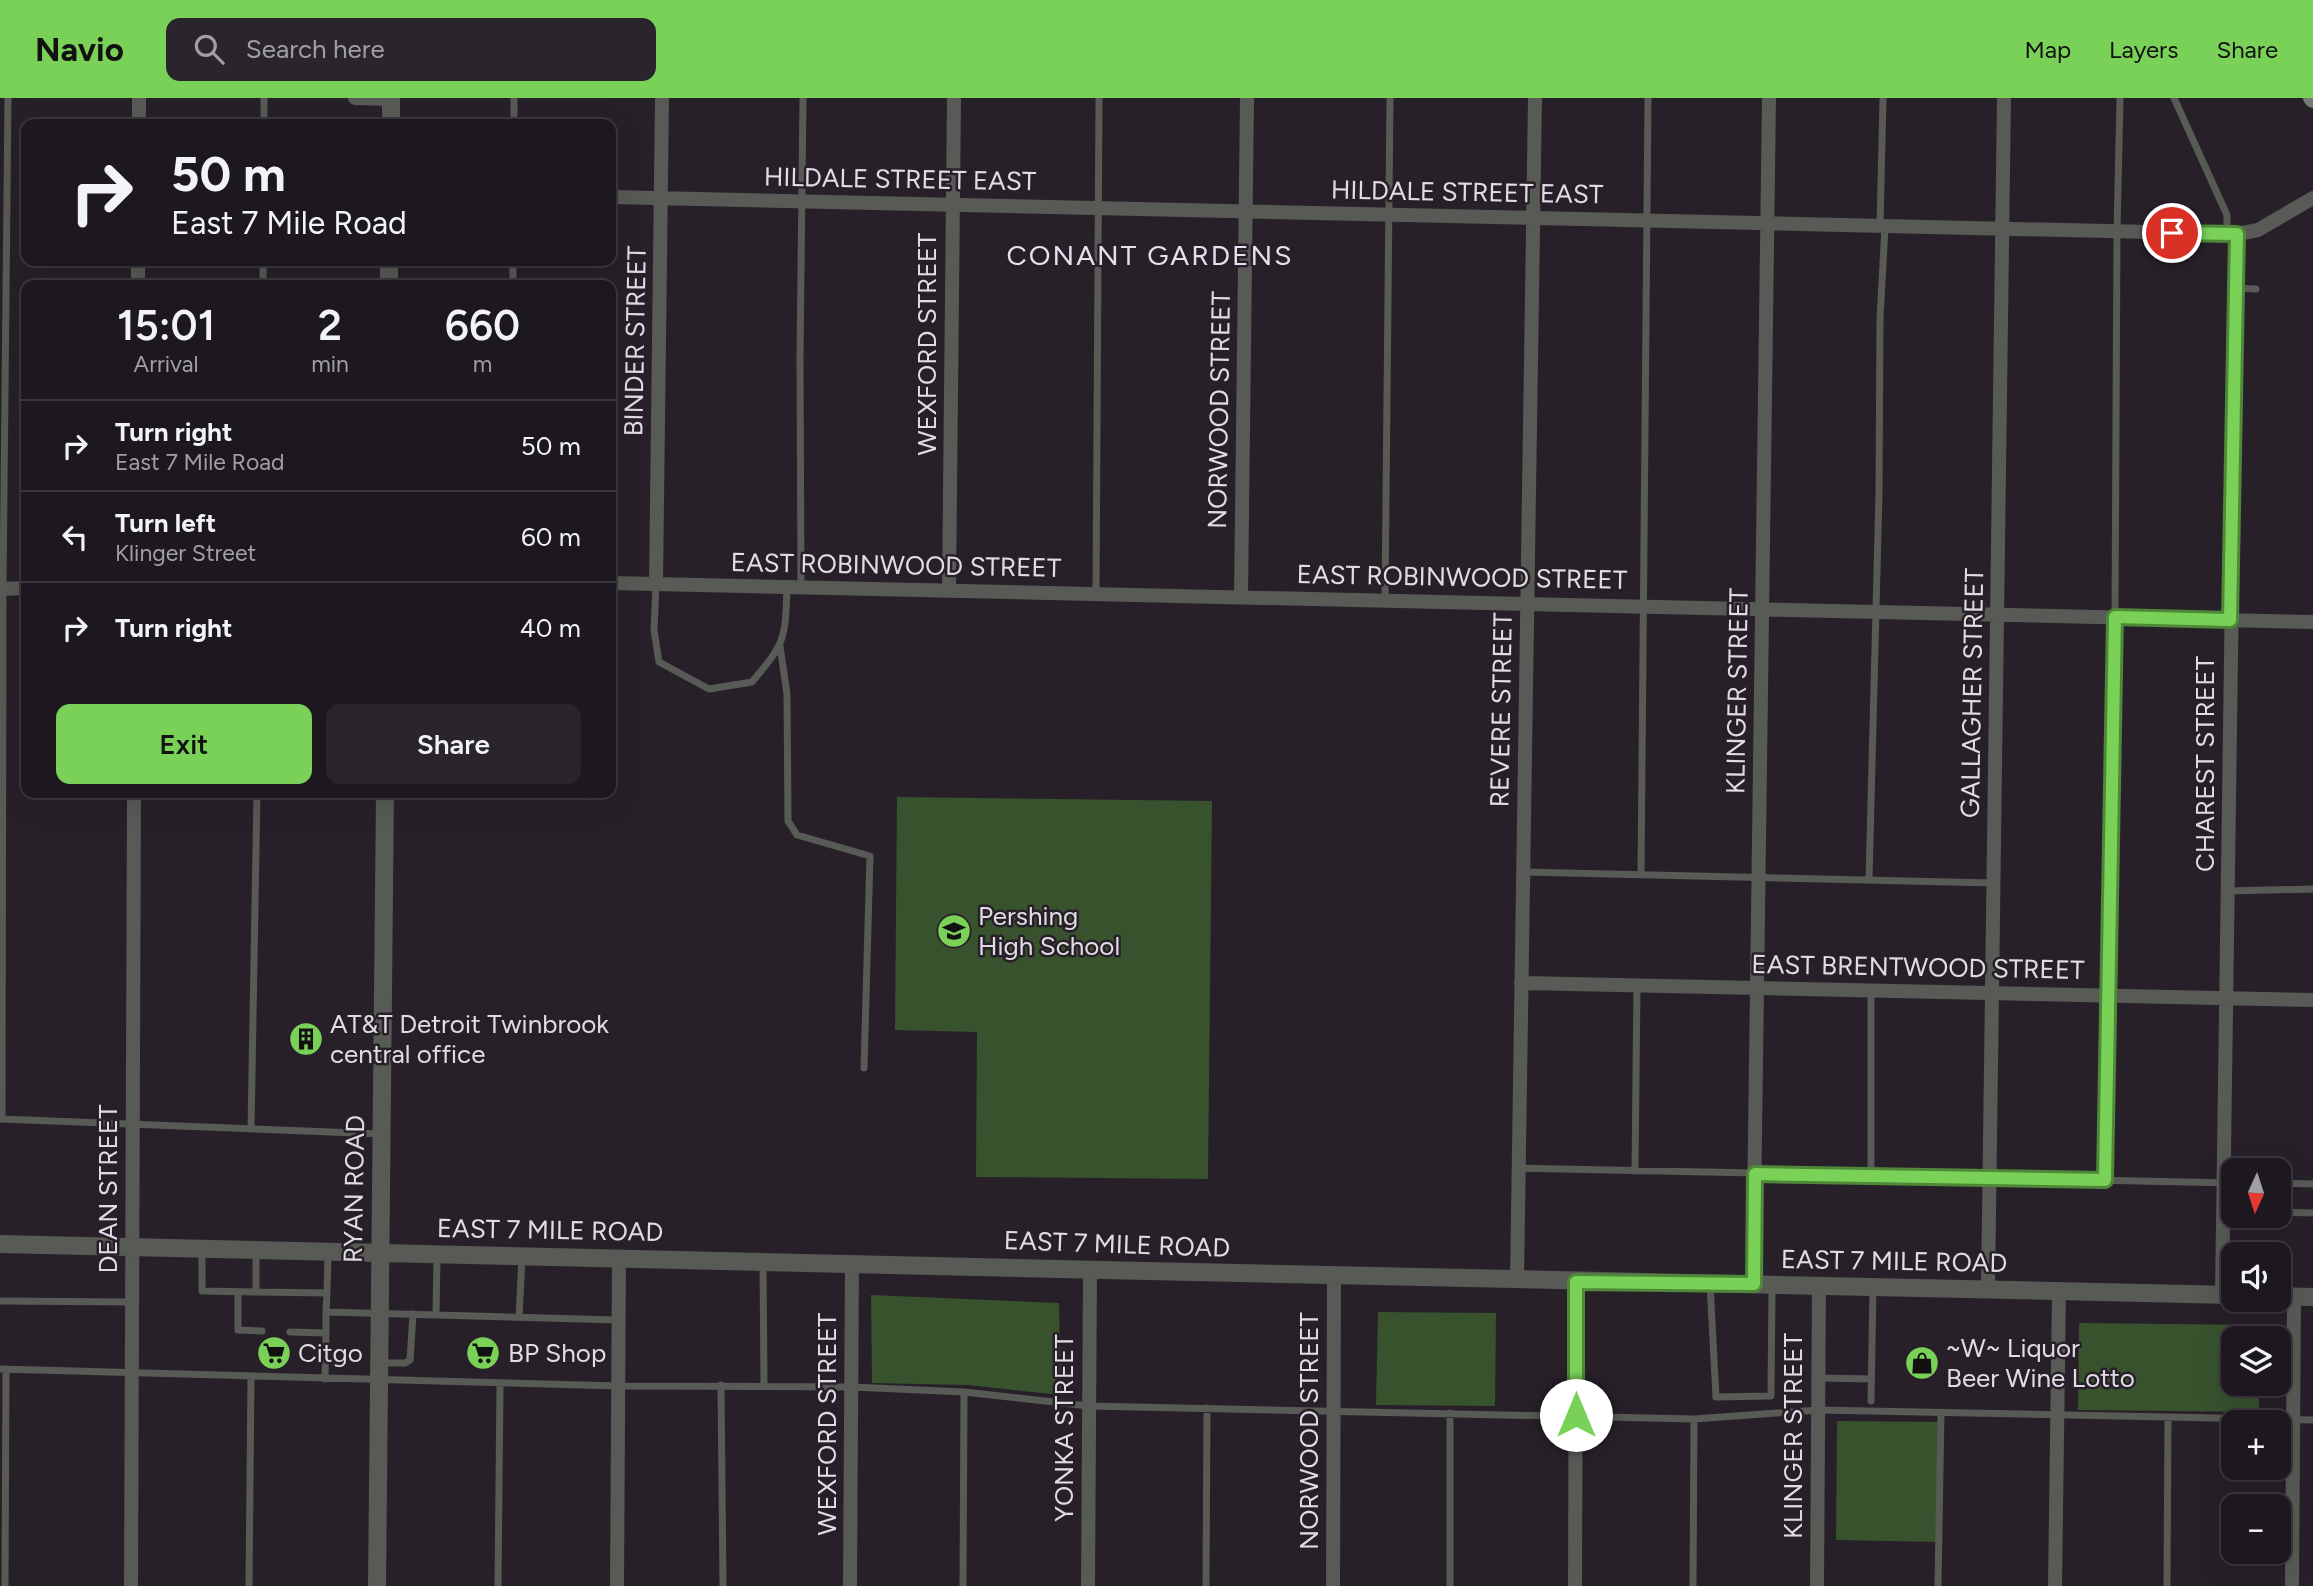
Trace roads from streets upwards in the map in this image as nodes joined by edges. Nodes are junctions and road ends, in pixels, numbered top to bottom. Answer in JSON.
{"nodes":[{"id":1,"x":139,"y":98,"type":"edge"},
{"id":2,"x":355,"y":98,"type":"edge"},
{"id":3,"x":391,"y":98,"type":"edge"},
{"id":4,"x":662,"y":98,"type":"edge"},
{"id":5,"x":954,"y":98,"type":"edge"},
{"id":6,"x":1247,"y":98,"type":"edge"},
{"id":7,"x":1535,"y":98,"type":"edge"},
{"id":8,"x":1769,"y":98,"type":"edge"},
{"id":9,"x":2004,"y":98,"type":"edge"},
{"id":10,"x":139,"y":119,"type":"edge"},
{"id":11,"x":391,"y":119,"type":"edge"},
{"id":12,"x":616,"y":197,"type":"edge"},
{"id":13,"x":661,"y":198,"type":"junction"},
{"id":14,"x":2313,"y":198,"type":"edge"},
{"id":15,"x":952,"y":205,"type":"junction"},
{"id":16,"x":1246,"y":212,"type":"junction"},
{"id":17,"x":1533,"y":219,"type":"junction"},
{"id":18,"x":1768,"y":224,"type":"junction"},
{"id":19,"x":2003,"y":229,"type":"junction"},
{"id":20,"x":2232,"y":234,"type":"junction"},
{"id":21,"x":616,"y":583,"type":"edge"},
{"id":22,"x":656,"y":584,"type":"junction"},
{"id":23,"x":21,"y":588,"type":"edge"},
{"id":24,"x":1,"y":589,"type":"edge"},
{"id":25,"x":950,"y":591,"type":"junction"},
{"id":26,"x":1241,"y":597,"type":"junction"},
{"id":27,"x":1527,"y":603,"type":"junction"},
{"id":28,"x":1763,"y":609,"type":"junction"},
{"id":29,"x":1997,"y":614,"type":"junction"},
{"id":30,"x":2230,"y":620,"type":"junction"},
{"id":31,"x":2313,"y":622,"type":"edge"},
{"id":32,"x":134,"y":798,"type":"edge"},
{"id":33,"x":385,"y":798,"type":"edge"},
{"id":34,"x":1521,"y":983,"type":"junction"},
{"id":35,"x":1757,"y":988,"type":"junction"},
{"id":36,"x":1992,"y":992,"type":"junction"},
{"id":37,"x":2227,"y":998,"type":"junction"},
{"id":38,"x":2313,"y":1000,"type":"edge"},
{"id":39,"x":2228,"y":1158,"type":"edge"},
{"id":40,"x":0,"y":1244,"type":"edge"},
{"id":41,"x":131,"y":1248,"type":"junction"},
{"id":42,"x":380,"y":1252,"type":"junction"},
{"id":43,"x":620,"y":1258,"type":"junction"},
{"id":44,"x":852,"y":1263,"type":"junction"},
{"id":45,"x":1090,"y":1271,"type":"junction"},
{"id":46,"x":1334,"y":1275,"type":"junction"},
{"id":47,"x":1517,"y":1280,"type":"junction"},
{"id":48,"x":1576,"y":1282,"type":"junction"},
{"id":49,"x":1763,"y":1284,"type":"junction"},
{"id":50,"x":1819,"y":1285,"type":"junction"},
{"id":51,"x":1988,"y":1289,"type":"junction"},
{"id":52,"x":2059,"y":1291,"type":"junction"},
{"id":53,"x":2221,"y":1295,"type":"edge"},
{"id":54,"x":2291,"y":1296,"type":"edge"},
{"id":55,"x":2313,"y":1297,"type":"edge"},
{"id":56,"x":2287,"y":1312,"type":"edge"},
{"id":57,"x":131,"y":1586,"type":"edge"},
{"id":58,"x":377,"y":1586,"type":"edge"},
{"id":59,"x":617,"y":1586,"type":"edge"},
{"id":60,"x":850,"y":1586,"type":"edge"},
{"id":61,"x":1088,"y":1586,"type":"edge"},
{"id":62,"x":1333,"y":1586,"type":"edge"},
{"id":63,"x":1576,"y":1586,"type":"edge"},
{"id":64,"x":1817,"y":1586,"type":"edge"},
{"id":65,"x":2055,"y":1586,"type":"edge"},
{"id":66,"x":2292,"y":1586,"type":"edge"}],
"edges":[{"from":1,"to":10,"type":"street"},
{"from":2,"to":3,"type":"street"},
{"from":3,"to":11,"type":"street"},
{"from":4,"to":13,"type":"street","name":"BINDER STREET"},
{"from":5,"to":15,"type":"street","name":"WEXFORD STREET"},
{"from":6,"to":16,"type":"street","name":"NORWOOD STREET"},
{"from":7,"to":17,"type":"street","name":"REVERE STREET"},
{"from":8,"to":18,"type":"street","name":"KLINGER STREET"},
{"from":9,"to":19,"type":"street","name":"GALLAGHER STREET"},
{"from":12,"to":13,"type":"street","name":"HILDALE STREET EAST"},
{"from":13,"to":15,"type":"street","name":"HILDALE STREET EAST"},
{"from":13,"to":22,"type":"street","name":"BINDER STREET"},
{"from":14,"to":20,"type":"street","name":"HILDALE STREET EAST"},
{"from":15,"to":16,"type":"street","name":"HILDALE STREET EAST"},
{"from":15,"to":25,"type":"street","name":"WEXFORD STREET"},
{"from":16,"to":17,"type":"street","name":"HILDALE STREET EAST"},
{"from":16,"to":26,"type":"street","name":"NORWOOD STREET"},
{"from":17,"to":18,"type":"street","name":"HILDALE STREET EAST"},
{"from":17,"to":27,"type":"street","name":"REVERE STREET"},
{"from":18,"to":19,"type":"street","name":"HILDALE STREET EAST"},
{"from":18,"to":28,"type":"street","name":"KLINGER STREET"},
{"from":19,"to":20,"type":"street","name":"HILDALE STREET EAST"},
{"from":19,"to":29,"type":"street","name":"GALLAGHER STREET"},
{"from":20,"to":30,"type":"street","name":"CHAREST STREET"},
{"from":21,"to":22,"type":"street","name":"EAST ROBINWOOD STREET"},
{"from":22,"to":25,"type":"street","name":"EAST ROBINWOOD STREET"},
{"from":23,"to":24,"type":"street"},
{"from":25,"to":26,"type":"street","name":"EAST ROBINWOOD STREET"},
{"from":26,"to":27,"type":"street","name":"EAST ROBINWOOD STREET"},
{"from":27,"to":28,"type":"street","name":"EAST ROBINWOOD STREET"},
{"from":27,"to":34,"type":"street","name":"REVERE STREET"},
{"from":28,"to":29,"type":"street","name":"EAST ROBINWOOD STREET"},
{"from":28,"to":35,"type":"street","name":"KLINGER STREET"},
{"from":29,"to":30,"type":"street","name":"EAST ROBINWOOD STREET"},
{"from":29,"to":36,"type":"street","name":"GALLAGHER STREET"},
{"from":30,"to":31,"type":"street","name":"EAST ROBINWOOD STREET"},
{"from":30,"to":37,"type":"street","name":"CHAREST STREET"},
{"from":32,"to":41,"type":"street","name":"DEAN STREET"},
{"from":33,"to":42,"type":"street","name":"RYAN ROAD"},
{"from":34,"to":35,"type":"street","name":"EAST BRENTWOOD STREET"},
{"from":34,"to":47,"type":"street","name":"REVERE STREET"},
{"from":35,"to":36,"type":"street","name":"EAST BRENTWOOD STREET"},
{"from":35,"to":49,"type":"street","name":"KLINGER STREET"},
{"from":36,"to":37,"type":"street","name":"EAST BRENTWOOD STREET"},
{"from":36,"to":51,"type":"street","name":"GALLAGHER STREET"},
{"from":37,"to":38,"type":"street","name":"EAST BRENTWOOD STREET"},
{"from":37,"to":39,"type":"street","name":"CHAREST STREET"},
{"from":40,"to":41,"type":"street","name":"EAST 7 MILE ROAD"},
{"from":41,"to":42,"type":"street","name":"EAST 7 MILE ROAD"},
{"from":41,"to":57,"type":"street","name":"DEAN STREET"},
{"from":42,"to":43,"type":"street","name":"EAST 7 MILE ROAD"},
{"from":42,"to":58,"type":"street","name":"RYAN ROAD"},
{"from":43,"to":44,"type":"street","name":"EAST 7 MILE ROAD"},
{"from":43,"to":59,"type":"street"},
{"from":44,"to":45,"type":"street","name":"EAST 7 MILE ROAD"},
{"from":44,"to":60,"type":"street","name":"WEXFORD STREET"},
{"from":45,"to":46,"type":"street","name":"EAST 7 MILE ROAD"},
{"from":45,"to":61,"type":"street","name":"YONKA STREET"},
{"from":46,"to":47,"type":"street","name":"EAST 7 MILE ROAD"},
{"from":46,"to":62,"type":"street","name":"NORWOOD STREET"},
{"from":47,"to":48,"type":"street","name":"EAST 7 MILE ROAD"},
{"from":48,"to":49,"type":"street","name":"EAST 7 MILE ROAD"},
{"from":48,"to":63,"type":"street"},
{"from":49,"to":50,"type":"street","name":"EAST 7 MILE ROAD"},
{"from":50,"to":51,"type":"street","name":"EAST 7 MILE ROAD"},
{"from":50,"to":64,"type":"street","name":"KLINGER STREET"},
{"from":51,"to":52,"type":"street","name":"EAST 7 MILE ROAD"},
{"from":52,"to":53,"type":"street","name":"EAST 7 MILE ROAD"},
{"from":52,"to":65,"type":"street"},
{"from":54,"to":55,"type":"street"},
{"from":56,"to":66,"type":"street"}]}
